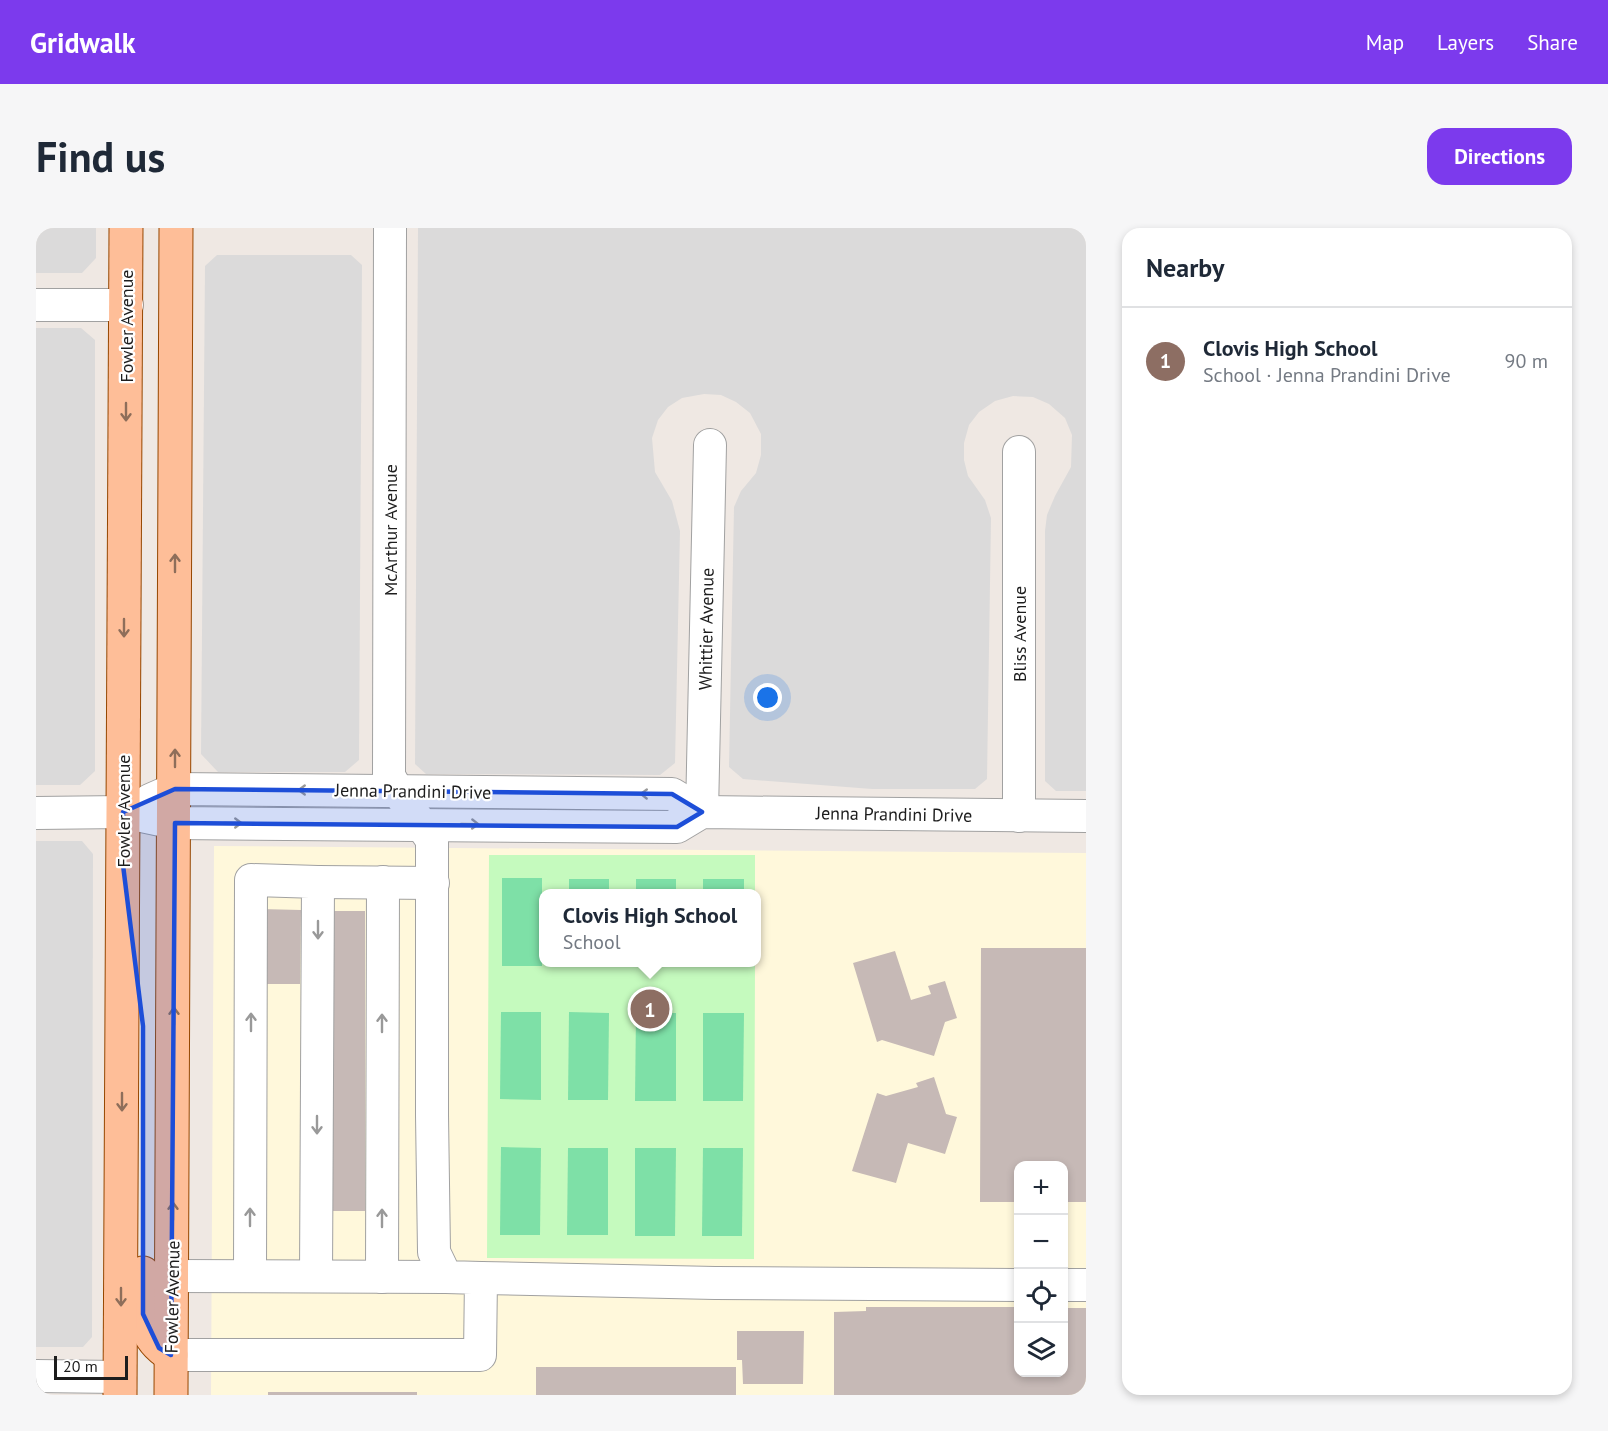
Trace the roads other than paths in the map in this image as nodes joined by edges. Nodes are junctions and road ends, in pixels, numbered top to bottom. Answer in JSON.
{"nodes":[{"id":1,"x":126,"y":228,"type":"edge"},
{"id":2,"x":176,"y":228,"type":"edge"},
{"id":3,"x":390,"y":228,"type":"edge"},
{"id":4,"x":36,"y":305,"type":"edge"},
{"id":5,"x":127,"y":306,"type":"junction"},
{"id":6,"x":710,"y":445,"type":"dead end"},
{"id":7,"x":1019,"y":452,"type":"dead end"},
{"id":8,"x":175,"y":789,"type":"junction"},
{"id":9,"x":397,"y":790,"type":"junction"},
{"id":10,"x":123,"y":812,"type":"junction"},
{"id":11,"x":702,"y":812,"type":"junction"},
{"id":12,"x":36,"y":813,"type":"edge"},
{"id":13,"x":1019,"y":816,"type":"junction"},
{"id":14,"x":1086,"y":816,"type":"edge"},
{"id":15,"x":175,"y":823,"type":"junction"},
{"id":16,"x":420,"y":824,"type":"junction"},
{"id":17,"x":123,"y":865,"type":"junction"},
{"id":18,"x":318,"y":882,"type":"junction"},
{"id":19,"x":383,"y":882,"type":"junction"},
{"id":20,"x":433,"y":883,"type":"junction"},
{"id":21,"x":172,"y":1276,"type":"junction"},
{"id":22,"x":250,"y":1276,"type":"junction"},
{"id":23,"x":316,"y":1276,"type":"junction"},
{"id":24,"x":382,"y":1277,"type":"junction"},
{"id":25,"x":446,"y":1277,"type":"junction"},
{"id":26,"x":481,"y":1278,"type":"junction"},
{"id":27,"x":1014,"y":1285,"type":"edge"},
{"id":28,"x":1068,"y":1285,"type":"edge"},
{"id":29,"x":1086,"y":1285,"type":"edge"},
{"id":30,"x":171,"y":1356,"type":"junction"},
{"id":31,"x":36,"y":1376,"type":"edge"},
{"id":32,"x":129,"y":1389,"type":"edge"},
{"id":33,"x":171,"y":1395,"type":"edge"}],
"edges":[{"from":1,"to":5,"type":"main road","name":"Fowler Avenue"},
{"from":8,"to":2,"type":"main road","name":"Fowler Avenue","one_way":true},
{"from":3,"to":9,"type":"street","name":"McArthur Avenue"},
{"from":4,"to":5,"type":"street"},
{"from":5,"to":10,"type":"main road","name":"Fowler Avenue","one_way":true},
{"from":6,"to":11,"type":"street","name":"Whittier Avenue"},
{"from":7,"to":13,"type":"street","name":"Bliss Avenue"},
{"from":9,"to":8,"type":"street","name":"Jenna Prandini Drive","one_way":true},
{"from":8,"to":10,"type":"street","name":"Jenna Prandini Drive"},
{"from":8,"to":15,"type":"main road","name":"Fowler Avenue"},
{"from":11,"to":9,"type":"street","name":"Jenna Prandini Drive","one_way":true},
{"from":9,"to":16,"type":"street","name":"McArthur Avenue"},
{"from":10,"to":12,"type":"street"},
{"from":10,"to":15,"type":"street","name":"Jenna Prandini Drive"},
{"from":10,"to":17,"type":"main road","name":"Fowler Avenue"},
{"from":11,"to":13,"type":"street","name":"Jenna Prandini Drive"},
{"from":16,"to":11,"type":"street","name":"Jenna Prandini Drive","one_way":true},
{"from":13,"to":14,"type":"street","name":"Jenna Prandini Drive"},
{"from":15,"to":16,"type":"street","name":"Jenna Prandini Drive","one_way":true},
{"from":21,"to":15,"type":"main road","name":"Fowler Avenue","one_way":true},
{"from":16,"to":20,"type":"street","name":"McArthur Avenue"},
{"from":17,"to":30,"type":"main road"},
{"from":17,"to":32,"type":"main road","name":"Fowler Avenue","one_way":true},
{"from":18,"to":19,"type":"street"},
{"from":22,"to":18,"type":"street","one_way":true},
{"from":18,"to":23,"type":"street","one_way":true},
{"from":19,"to":20,"type":"street"},
{"from":24,"to":19,"type":"street","one_way":true},
{"from":20,"to":25,"type":"street","name":"McArthur Avenue"},
{"from":21,"to":22,"type":"street"},
{"from":21,"to":30,"type":"main road","name":"Fowler Avenue"},
{"from":22,"to":23,"type":"street"},
{"from":23,"to":24,"type":"street"},
{"from":24,"to":25,"type":"street"},
{"from":25,"to":26,"type":"street"},
{"from":26,"to":27,"type":"street"},
{"from":26,"to":30,"type":"street"},
{"from":28,"to":29,"type":"street"},
{"from":30,"to":33,"type":"main road","name":"Fowler Avenue"},
{"from":31,"to":32,"type":"street"}]}
